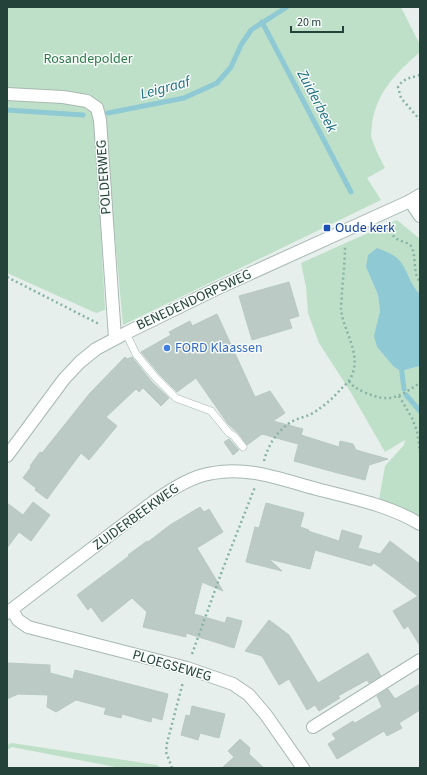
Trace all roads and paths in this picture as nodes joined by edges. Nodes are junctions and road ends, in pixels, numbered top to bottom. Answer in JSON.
{"nodes":[{"id":1,"x":420,"y":75,"type":"edge"},
{"id":2,"x":7,"y":94,"type":"edge"},
{"id":3,"x":420,"y":120,"type":"edge"},
{"id":4,"x":415,"y":198,"type":"edge"},
{"id":5,"x":379,"y":215,"type":"junction"},
{"id":6,"x":420,"y":216,"type":"edge"},
{"id":7,"x":342,"y":232,"type":"junction"},
{"id":8,"x":7,"y":277,"type":"edge"},
{"id":9,"x":420,"y":282,"type":"edge"},
{"id":10,"x":121,"y":335,"type":"junction"},
{"id":11,"x":349,"y":381,"type":"junction"},
{"id":12,"x":420,"y":383,"type":"edge"},
{"id":13,"x":399,"y":396,"type":"junction"},
{"id":14,"x":243,"y":447,"type":"dead end"},
{"id":15,"x":420,"y":452,"type":"edge"},
{"id":16,"x":7,"y":456,"type":"edge"},
{"id":17,"x":260,"y":474,"type":"junction"},
{"id":18,"x":420,"y":524,"type":"edge"},
{"id":19,"x":9,"y":612,"type":"edge"},
{"id":20,"x":420,"y":660,"type":"edge"},
{"id":21,"x":187,"y":668,"type":"junction"},
{"id":22,"x":313,"y":727,"type":"dead end"},
{"id":23,"x":172,"y":768,"type":"edge"},
{"id":24,"x":303,"y":768,"type":"edge"}],
"edges":[{"from":1,"to":3,"type":"path"},
{"from":2,"to":10,"type":"street","name":"POLDERWEG"},
{"from":4,"to":5,"type":"street","name":"BENEDENDORPSWEG"},
{"from":4,"to":6,"type":"street"},
{"from":5,"to":7,"type":"street","name":"BENEDENDORPSWEG"},
{"from":5,"to":9,"type":"path"},
{"from":7,"to":10,"type":"street","name":"BENEDENDORPSWEG"},
{"from":7,"to":11,"type":"path"},
{"from":8,"to":10,"type":"path"},
{"from":10,"to":14,"type":"lane"},
{"from":10,"to":16,"type":"street","name":"BENEDENDORPSWEG"},
{"from":11,"to":13,"type":"path"},
{"from":11,"to":17,"type":"path"},
{"from":12,"to":13,"type":"path"},
{"from":13,"to":15,"type":"path"},
{"from":17,"to":18,"type":"street","name":"ZUIDERBEEKWEG"},
{"from":17,"to":19,"type":"street","name":"ZUIDERBEEKWEG"},
{"from":17,"to":21,"type":"path"},
{"from":19,"to":21,"type":"street","name":"PLOEGSEWEG"},
{"from":20,"to":22,"type":"street"},
{"from":21,"to":23,"type":"path"},
{"from":21,"to":24,"type":"street","name":"PLOEGSEWEG"}]}
